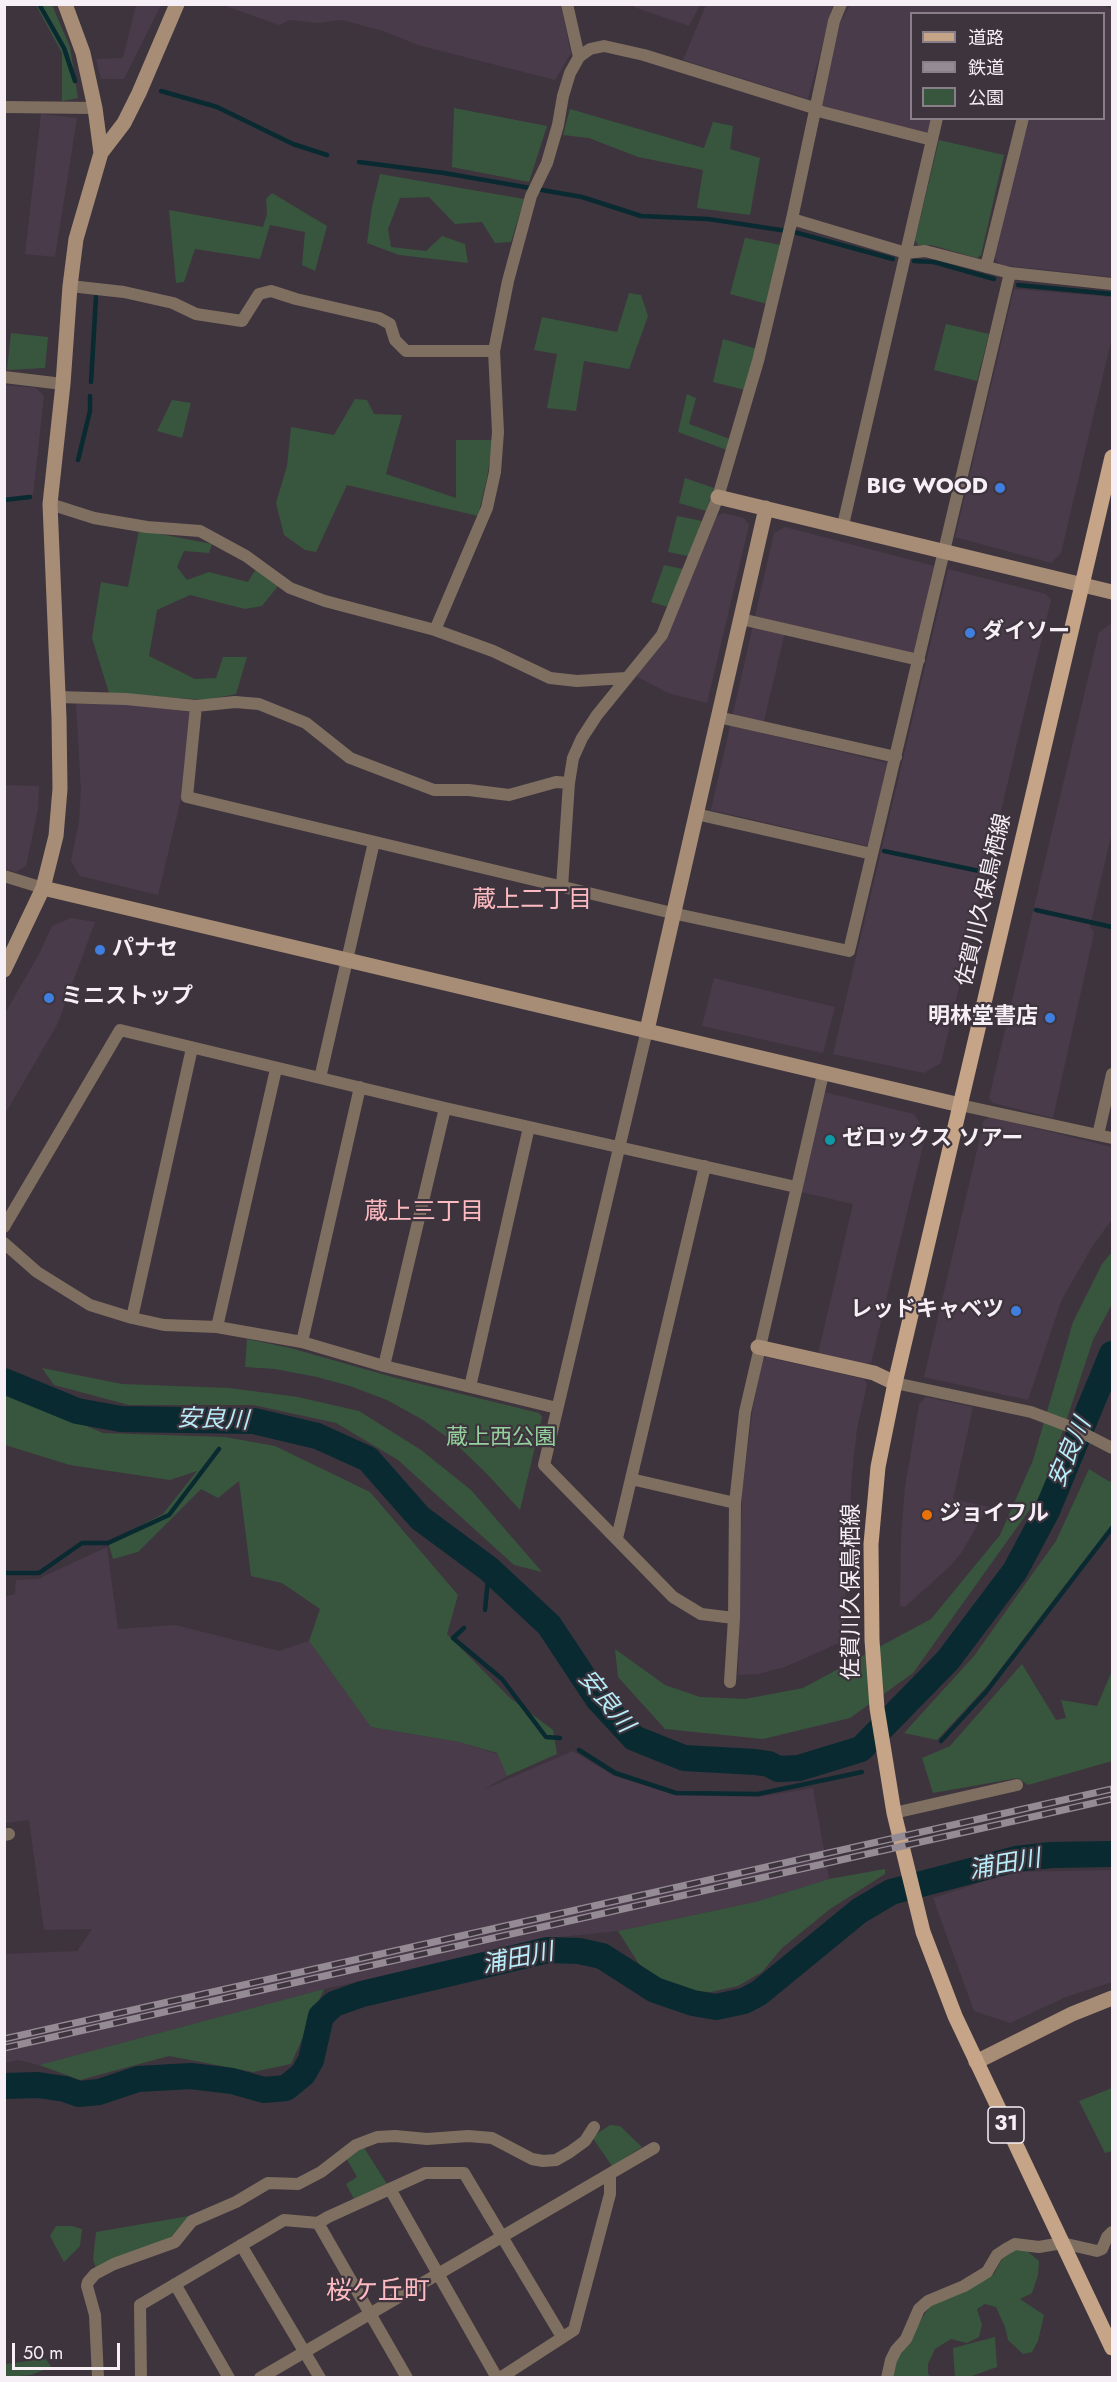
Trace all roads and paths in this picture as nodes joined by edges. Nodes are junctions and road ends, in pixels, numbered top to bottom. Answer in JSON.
{"nodes":[{"id":1,"x":65,"y":4,"type":"edge"},
{"id":2,"x":177,"y":4,"type":"edge"},
{"id":3,"x":567,"y":4,"type":"edge"},
{"id":4,"x":841,"y":4,"type":"edge"},
{"id":5,"x":579,"y":57,"type":"junction"},
{"id":6,"x":4,"y":107,"type":"edge"},
{"id":7,"x":95,"y":108,"type":"junction"},
{"id":8,"x":814,"y":108,"type":"junction"},
{"id":9,"x":937,"y":120,"type":"edge"},
{"id":10,"x":1023,"y":120,"type":"edge"},
{"id":11,"x":932,"y":140,"type":"junction"},
{"id":12,"x":101,"y":153,"type":"junction"},
{"id":13,"x":791,"y":222,"type":"junction"},
{"id":14,"x":906,"y":253,"type":"junction"},
{"id":15,"x":986,"y":267,"type":"junction"},
{"id":16,"x":1010,"y":273,"type":"junction"},
{"id":17,"x":1113,"y":284,"type":"edge"},
{"id":18,"x":70,"y":286,"type":"junction"},
{"id":19,"x":494,"y":351,"type":"junction"},
{"id":20,"x":4,"y":377,"type":"edge"},
{"id":21,"x":63,"y":384,"type":"junction"},
{"id":22,"x":1113,"y":457,"type":"edge"},
{"id":23,"x":718,"y":497,"type":"junction"},
{"id":24,"x":50,"y":504,"type":"junction"},
{"id":25,"x":766,"y":508,"type":"junction"},
{"id":26,"x":843,"y":525,"type":"junction"},
{"id":27,"x":945,"y":550,"type":"junction"},
{"id":28,"x":1083,"y":585,"type":"junction"},
{"id":29,"x":1113,"y":592,"type":"edge"},
{"id":30,"x":741,"y":619,"type":"junction"},
{"id":31,"x":435,"y":630,"type":"junction"},
{"id":32,"x":919,"y":660,"type":"junction"},
{"id":33,"x":626,"y":678,"type":"junction"},
{"id":34,"x":58,"y":697,"type":"junction"},
{"id":35,"x":196,"y":706,"type":"junction"},
{"id":36,"x":718,"y":717,"type":"junction"},
{"id":37,"x":896,"y":757,"type":"junction"},
{"id":38,"x":569,"y":783,"type":"junction"},
{"id":39,"x":696,"y":814,"type":"junction"},
{"id":40,"x":374,"y":842,"type":"junction"},
{"id":41,"x":872,"y":854,"type":"junction"},
{"id":42,"x":4,"y":876,"type":"edge"},
{"id":43,"x":562,"y":887,"type":"junction"},
{"id":44,"x":43,"y":888,"type":"junction"},
{"id":45,"x":672,"y":913,"type":"junction"},
{"id":46,"x":346,"y":960,"type":"junction"},
{"id":47,"x":4,"y":970,"type":"edge"},
{"id":48,"x":646,"y":1030,"type":"junction"},
{"id":49,"x":192,"y":1048,"type":"junction"},
{"id":50,"x":276,"y":1069,"type":"junction"},
{"id":51,"x":823,"y":1074,"type":"junction"},
{"id":52,"x":1113,"y":1074,"type":"edge"},
{"id":53,"x":320,"y":1078,"type":"junction"},
{"id":54,"x":360,"y":1088,"type":"junction"},
{"id":55,"x":960,"y":1105,"type":"junction"},
{"id":56,"x":445,"y":1108,"type":"junction"},
{"id":57,"x":529,"y":1127,"type":"junction"},
{"id":58,"x":1098,"y":1135,"type":"junction"},
{"id":59,"x":1113,"y":1138,"type":"edge"},
{"id":60,"x":620,"y":1147,"type":"junction"},
{"id":61,"x":705,"y":1166,"type":"junction"},
{"id":62,"x":796,"y":1187,"type":"junction"},
{"id":63,"x":4,"y":1227,"type":"edge"},
{"id":64,"x":4,"y":1243,"type":"edge"},
{"id":65,"x":132,"y":1318,"type":"junction"},
{"id":66,"x":217,"y":1327,"type":"junction"},
{"id":67,"x":302,"y":1342,"type":"junction"},
{"id":68,"x":758,"y":1347,"type":"junction"},
{"id":69,"x":384,"y":1366,"type":"junction"},
{"id":70,"x":895,"y":1383,"type":"junction"},
{"id":71,"x":470,"y":1387,"type":"junction"},
{"id":72,"x":557,"y":1408,"type":"junction"},
{"id":73,"x":1112,"y":1448,"type":"edge"},
{"id":74,"x":631,"y":1479,"type":"junction"},
{"id":75,"x":735,"y":1503,"type":"junction"},
{"id":76,"x":617,"y":1538,"type":"junction"},
{"id":77,"x":734,"y":1618,"type":"junction"},
{"id":78,"x":730,"y":1682,"type":"dead end"},
{"id":79,"x":1017,"y":1785,"type":"dead end"},
{"id":80,"x":894,"y":1813,"type":"junction"},
{"id":81,"x":1113,"y":1998,"type":"edge"},
{"id":82,"x":976,"y":2062,"type":"junction"},
{"id":83,"x":594,"y":2127,"type":"dead end"},
{"id":84,"x":654,"y":2148,"type":"dead end"},
{"id":85,"x":609,"y":2175,"type":"junction"},
{"id":86,"x":390,"y":2189,"type":"junction"},
{"id":87,"x":318,"y":2223,"type":"junction"},
{"id":88,"x":1113,"y":2232,"type":"edge"},
{"id":89,"x":504,"y":2237,"type":"junction"},
{"id":90,"x":1062,"y":2243,"type":"junction"},
{"id":91,"x":242,"y":2245,"type":"junction"},
{"id":92,"x":437,"y":2274,"type":"junction"},
{"id":93,"x":175,"y":2284,"type":"junction"},
{"id":94,"x":370,"y":2313,"type":"junction"},
{"id":95,"x":562,"y":2337,"type":"junction"},
{"id":96,"x":1113,"y":2348,"type":"edge"},
{"id":97,"x":304,"y":2351,"type":"junction"},
{"id":98,"x":98,"y":2378,"type":"edge"},
{"id":99,"x":141,"y":2378,"type":"edge"},
{"id":100,"x":229,"y":2378,"type":"edge"},
{"id":101,"x":260,"y":2378,"type":"edge"},
{"id":102,"x":320,"y":2378,"type":"edge"},
{"id":103,"x":407,"y":2378,"type":"edge"},
{"id":104,"x":499,"y":2378,"type":"edge"},
{"id":105,"x":887,"y":2378,"type":"edge"}],
"edges":[{"from":1,"to":7,"type":"street"},
{"from":2,"to":12,"type":"street"},
{"from":3,"to":5,"type":"street"},
{"from":4,"to":8,"type":"street"},
{"from":5,"to":8,"type":"street"},
{"from":5,"to":19,"type":"street"},
{"from":6,"to":7,"type":"street"},
{"from":7,"to":12,"type":"street"},
{"from":8,"to":11,"type":"street"},
{"from":8,"to":13,"type":"street"},
{"from":9,"to":11,"type":"street"},
{"from":10,"to":15,"type":"street"},
{"from":11,"to":14,"type":"street"},
{"from":12,"to":18,"type":"street"},
{"from":13,"to":14,"type":"street"},
{"from":13,"to":23,"type":"street"},
{"from":14,"to":15,"type":"street"},
{"from":14,"to":26,"type":"street"},
{"from":15,"to":16,"type":"street"},
{"from":16,"to":17,"type":"street"},
{"from":16,"to":27,"type":"street"},
{"from":18,"to":19,"type":"street"},
{"from":18,"to":21,"type":"street"},
{"from":19,"to":31,"type":"street"},
{"from":20,"to":21,"type":"street"},
{"from":21,"to":24,"type":"street"},
{"from":22,"to":28,"type":"main road","name":"佐賀川久保鳥栖線","number":"31"},
{"from":23,"to":25,"type":"street"},
{"from":23,"to":33,"type":"street"},
{"from":24,"to":31,"type":"street"},
{"from":24,"to":34,"type":"street"},
{"from":25,"to":26,"type":"street"},
{"from":25,"to":30,"type":"street"},
{"from":26,"to":27,"type":"street"},
{"from":27,"to":28,"type":"street"},
{"from":27,"to":32,"type":"street"},
{"from":28,"to":29,"type":"street"},
{"from":28,"to":55,"type":"main road","name":"佐賀川久保鳥栖線","number":"31"},
{"from":30,"to":32,"type":"street"},
{"from":30,"to":36,"type":"street"},
{"from":31,"to":33,"type":"street"},
{"from":32,"to":37,"type":"street"},
{"from":33,"to":38,"type":"street"},
{"from":34,"to":35,"type":"street"},
{"from":34,"to":44,"type":"street"},
{"from":35,"to":38,"type":"street"},
{"from":35,"to":40,"type":"street"},
{"from":36,"to":37,"type":"street"},
{"from":36,"to":39,"type":"street"},
{"from":37,"to":41,"type":"street"},
{"from":38,"to":43,"type":"street"},
{"from":39,"to":41,"type":"street"},
{"from":39,"to":45,"type":"street"},
{"from":40,"to":43,"type":"street"},
{"from":40,"to":46,"type":"street"},
{"from":41,"to":45,"type":"street"},
{"from":42,"to":44,"type":"street"},
{"from":43,"to":45,"type":"street"},
{"from":44,"to":46,"type":"street"},
{"from":44,"to":47,"type":"street"},
{"from":45,"to":48,"type":"street"},
{"from":46,"to":48,"type":"street"},
{"from":46,"to":53,"type":"street"},
{"from":48,"to":51,"type":"street"},
{"from":48,"to":60,"type":"street"},
{"from":49,"to":50,"type":"street"},
{"from":49,"to":63,"type":"street"},
{"from":49,"to":65,"type":"street"},
{"from":50,"to":53,"type":"street"},
{"from":50,"to":66,"type":"street"},
{"from":51,"to":55,"type":"street"},
{"from":51,"to":62,"type":"street"},
{"from":52,"to":58,"type":"street"},
{"from":53,"to":54,"type":"street"},
{"from":54,"to":56,"type":"street"},
{"from":54,"to":67,"type":"street"},
{"from":55,"to":58,"type":"street"},
{"from":55,"to":70,"type":"main road","name":"佐賀川久保鳥栖線","number":"31"},
{"from":56,"to":57,"type":"street"},
{"from":56,"to":69,"type":"street"},
{"from":57,"to":60,"type":"street"},
{"from":57,"to":71,"type":"street"},
{"from":58,"to":59,"type":"street"},
{"from":60,"to":61,"type":"street"},
{"from":60,"to":72,"type":"street"},
{"from":61,"to":62,"type":"street"},
{"from":61,"to":74,"type":"street"},
{"from":62,"to":68,"type":"street"},
{"from":64,"to":65,"type":"street"},
{"from":65,"to":66,"type":"street"},
{"from":66,"to":67,"type":"street"},
{"from":67,"to":69,"type":"street"},
{"from":68,"to":70,"type":"street"},
{"from":68,"to":75,"type":"street"},
{"from":69,"to":71,"type":"street"},
{"from":70,"to":73,"type":"street"},
{"from":70,"to":80,"type":"main road","name":"佐賀川久保鳥栖線","number":"31"},
{"from":71,"to":72,"type":"street"},
{"from":72,"to":76,"type":"street"},
{"from":74,"to":75,"type":"street"},
{"from":74,"to":76,"type":"street"},
{"from":75,"to":77,"type":"street"},
{"from":76,"to":77,"type":"street"},
{"from":77,"to":78,"type":"street"},
{"from":79,"to":80,"type":"street"},
{"from":80,"to":82,"type":"main road","name":"佐賀川久保鳥栖線","number":"31"},
{"from":81,"to":82,"type":"street"},
{"from":82,"to":90,"type":"main road","name":"佐賀川久保鳥栖線","number":"31"},
{"from":83,"to":98,"type":"street"},
{"from":84,"to":85,"type":"street"},
{"from":85,"to":89,"type":"street"},
{"from":85,"to":95,"type":"street"},
{"from":86,"to":87,"type":"street"},
{"from":86,"to":89,"type":"street"},
{"from":86,"to":92,"type":"street"},
{"from":87,"to":91,"type":"street"},
{"from":87,"to":94,"type":"street"},
{"from":88,"to":90,"type":"street"},
{"from":89,"to":92,"type":"street"},
{"from":89,"to":95,"type":"street"},
{"from":90,"to":96,"type":"main road","name":"佐賀川久保鳥栖線","number":"31"},
{"from":90,"to":105,"type":"street"},
{"from":91,"to":93,"type":"street"},
{"from":91,"to":97,"type":"street"},
{"from":92,"to":94,"type":"street"},
{"from":92,"to":104,"type":"street"},
{"from":93,"to":99,"type":"street"},
{"from":93,"to":100,"type":"street"},
{"from":94,"to":97,"type":"street"},
{"from":94,"to":103,"type":"street"},
{"from":95,"to":104,"type":"street"},
{"from":97,"to":101,"type":"street"},
{"from":97,"to":102,"type":"street"}]}
